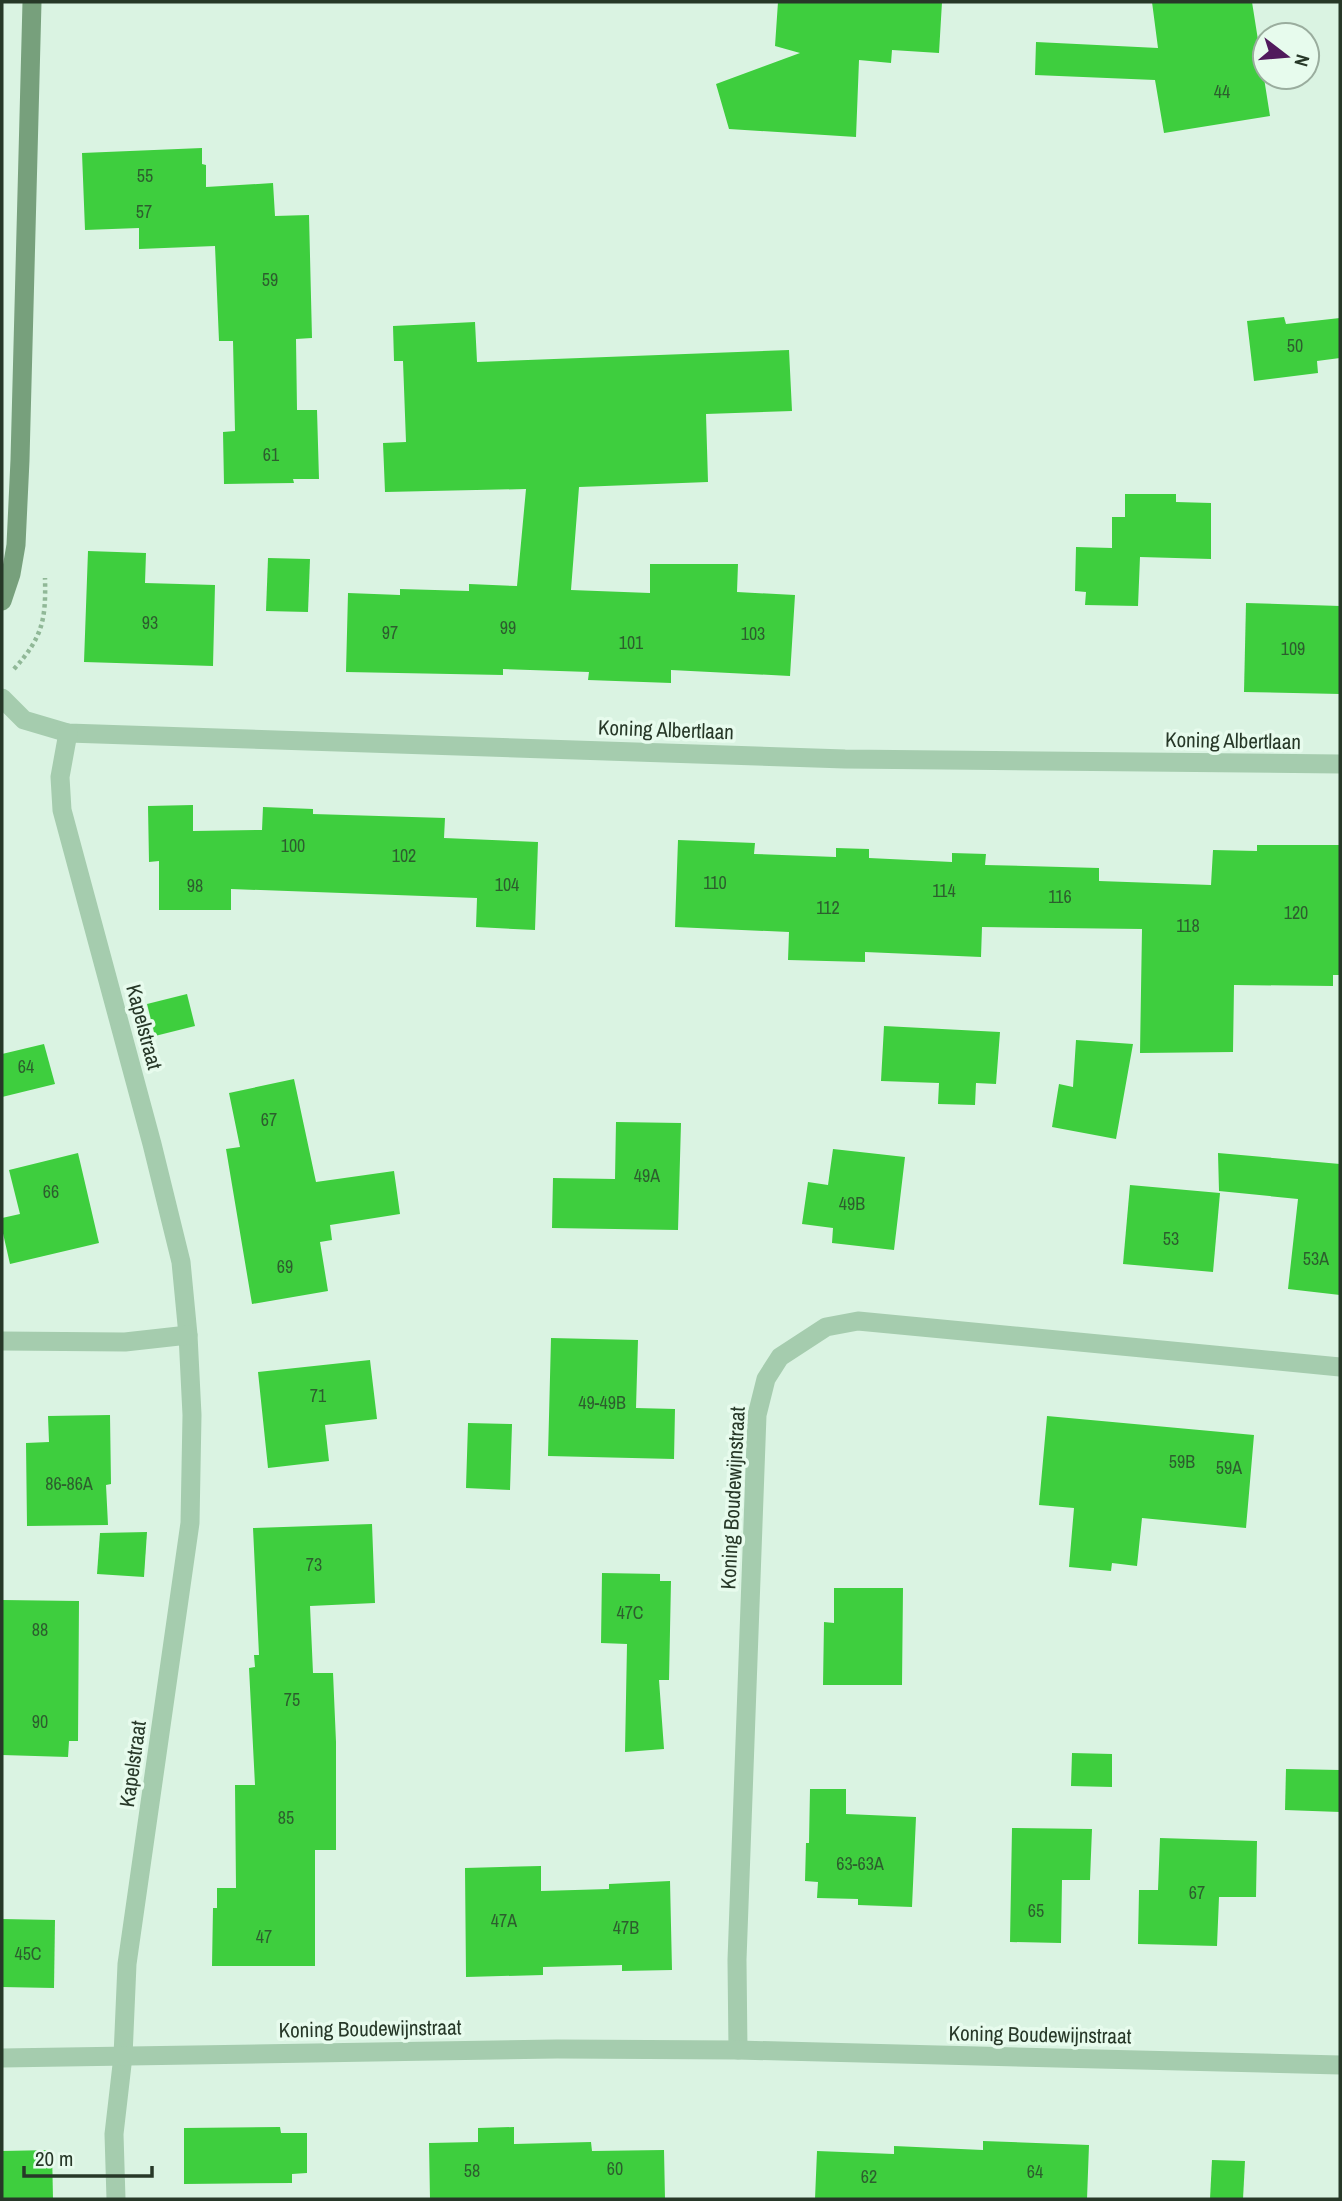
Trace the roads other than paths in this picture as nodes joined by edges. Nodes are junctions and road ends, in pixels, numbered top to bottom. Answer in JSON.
{"nodes":[{"id":1,"x":32,"y":2,"type":"edge"},
{"id":2,"x":2,"y":601,"type":"edge"},
{"id":3,"x":2,"y":698,"type":"edge"},
{"id":4,"x":68,"y":733,"type":"junction"},
{"id":5,"x":1340,"y":764,"type":"edge"},
{"id":6,"x":188,"y":1335,"type":"junction"},
{"id":7,"x":2,"y":1341,"type":"edge"},
{"id":8,"x":1340,"y":1367,"type":"edge"},
{"id":9,"x":738,"y":2050,"type":"junction"},
{"id":10,"x":123,"y":2056,"type":"junction"},
{"id":11,"x":2,"y":2058,"type":"edge"},
{"id":12,"x":1340,"y":2065,"type":"edge"},
{"id":13,"x":116,"y":2199,"type":"edge"}],
"edges":[{"from":1,"to":2,"type":"main road"},
{"from":3,"to":4,"type":"street","name":"Koning Albertlaan"},
{"from":4,"to":5,"type":"street","name":"Koning Albertlaan"},
{"from":4,"to":6,"type":"street","name":"Kapelstraat"},
{"from":6,"to":7,"type":"street"},
{"from":6,"to":10,"type":"street","name":"Kapelstraat"},
{"from":8,"to":9,"type":"street","name":"Koning Boudewijnstraat"},
{"from":9,"to":10,"type":"street","name":"Koning Boudewijnstraat"},
{"from":9,"to":12,"type":"street","name":"Koning Boudewijnstraat"},
{"from":10,"to":11,"type":"street","name":"Koning Boudewijnstraat"},
{"from":10,"to":13,"type":"street","name":"Kapelstraat"}]}
